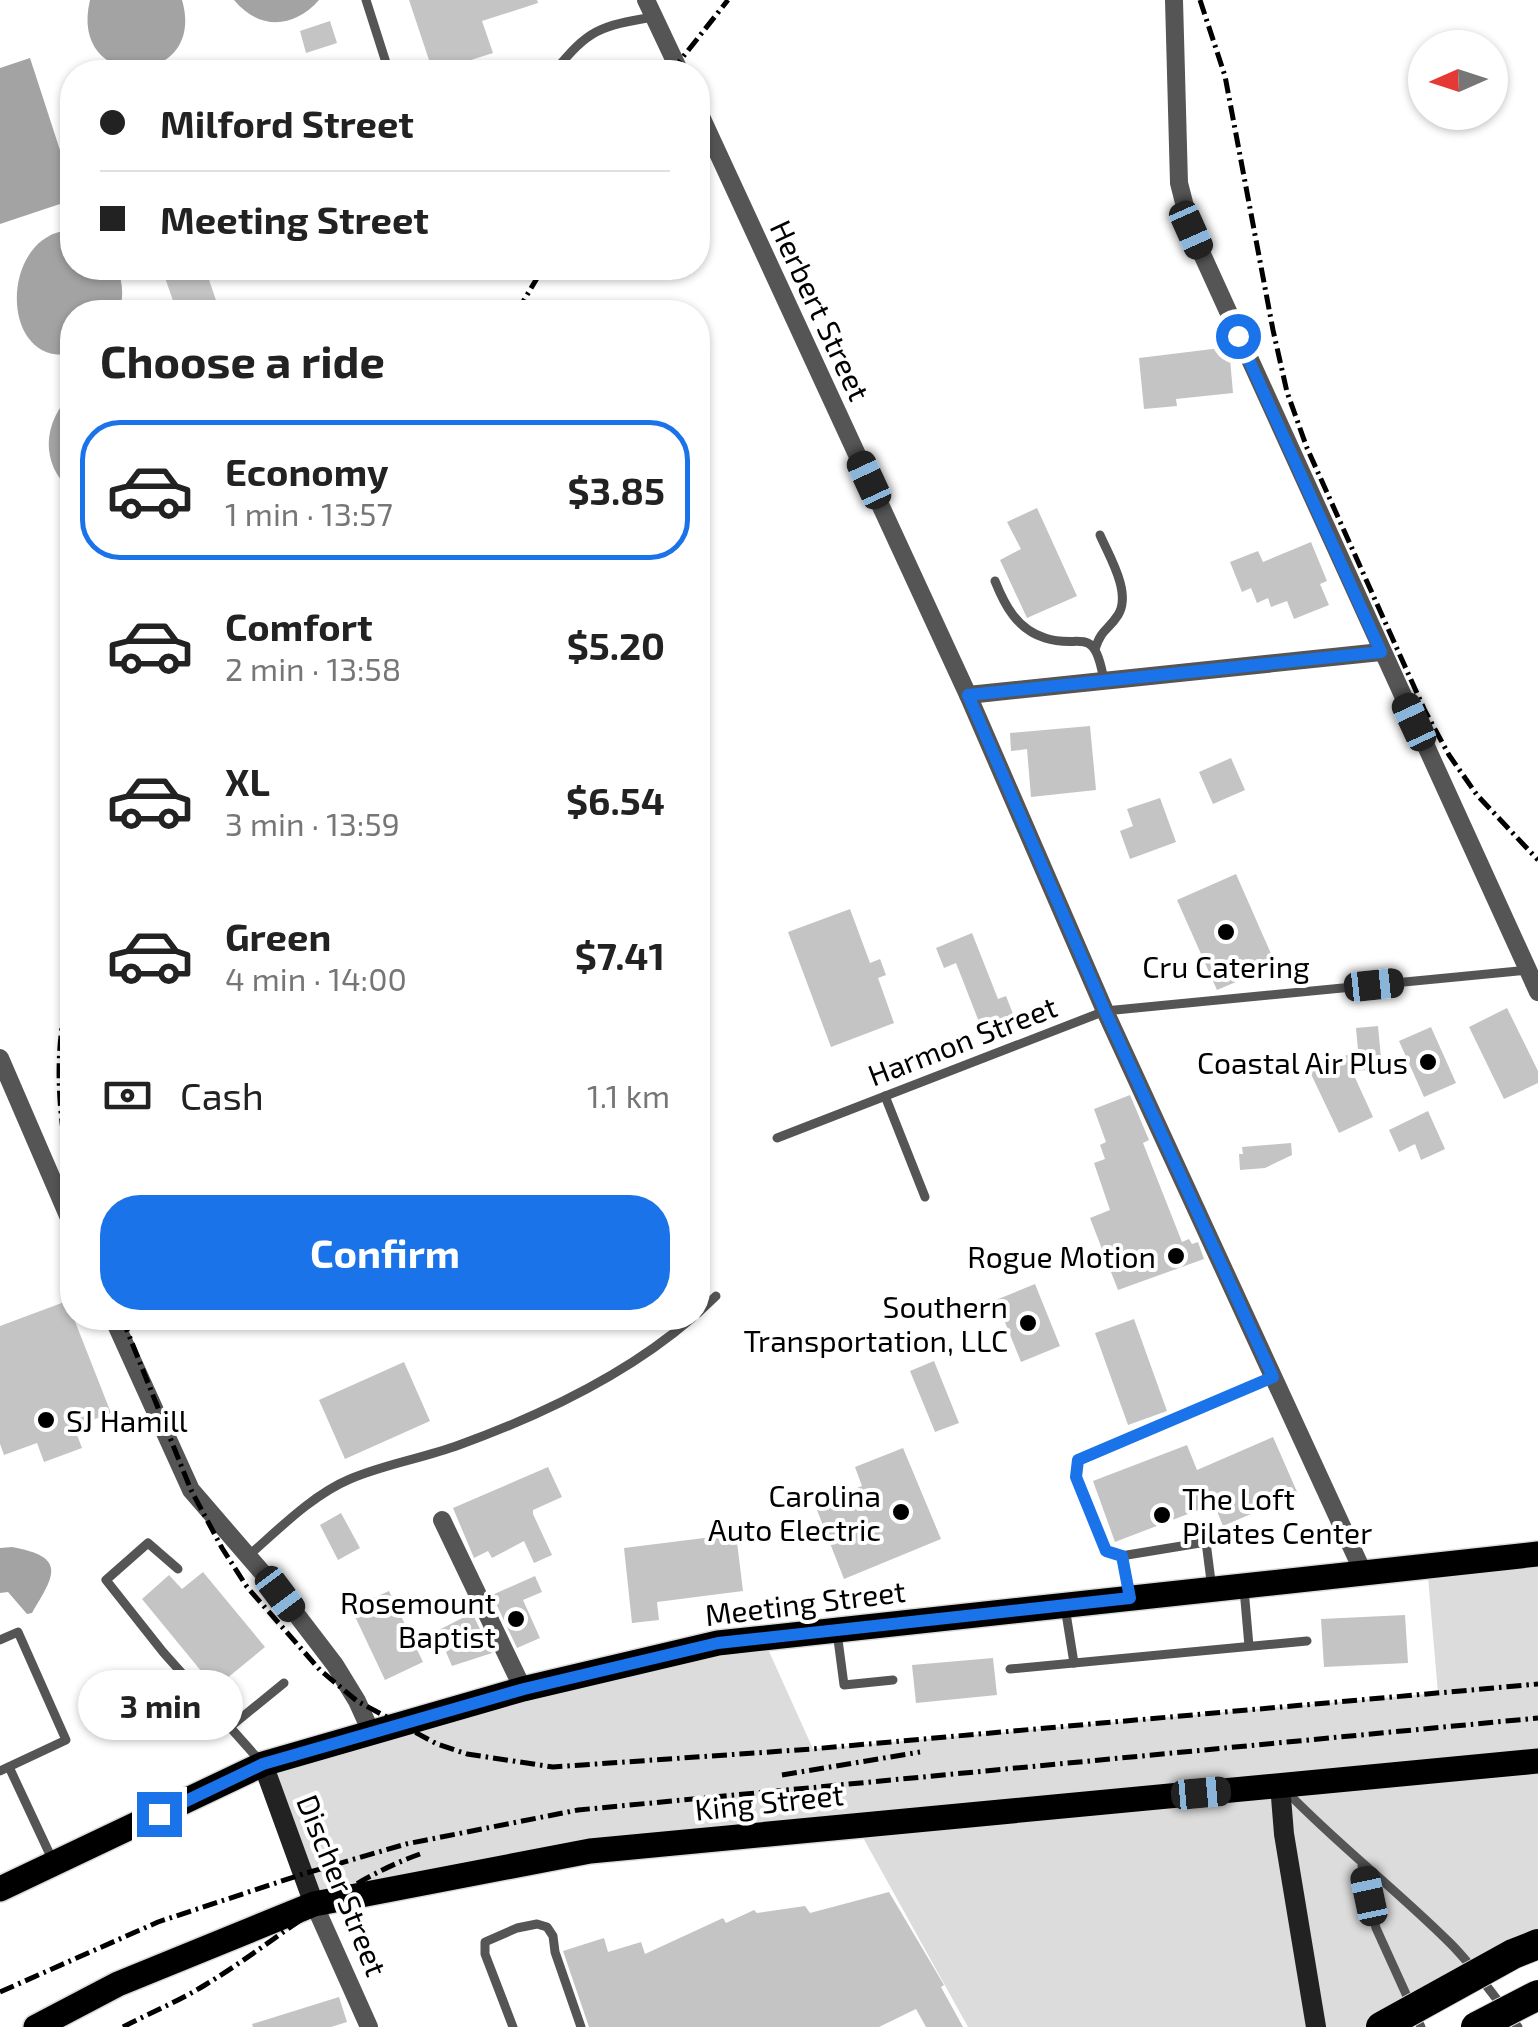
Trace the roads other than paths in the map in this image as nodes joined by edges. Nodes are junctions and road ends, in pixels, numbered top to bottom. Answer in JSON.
{"nodes":[{"id":1,"x":366,"y":0,"type":"edge"},
{"id":2,"x":1174,"y":0,"type":"edge"},
{"id":3,"x":650,"y":8,"type":"edge"},
{"id":4,"x":385,"y":60,"type":"edge"},
{"id":5,"x":565,"y":60,"type":"edge"},
{"id":6,"x":674,"y":60,"type":"edge"},
{"id":7,"x":710,"y":136,"type":"edge"},
{"id":8,"x":1100,"y":535,"type":"dead end"},
{"id":9,"x":994,"y":581,"type":"dead end"},
{"id":10,"x":1095,"y":649,"type":"junction"},
{"id":11,"x":1381,"y":652,"type":"junction"},
{"id":12,"x":1104,"y":681,"type":"junction"},
{"id":13,"x":968,"y":695,"type":"junction"},
{"id":14,"x":1528,"y":970,"type":"junction"},
{"id":15,"x":1538,"y":992,"type":"edge"},
{"id":16,"x":1105,"y":1011,"type":"junction"},
{"id":17,"x":0,"y":1058,"type":"edge"},
{"id":18,"x":885,"y":1096,"type":"junction"},
{"id":19,"x":777,"y":1138,"type":"dead end"},
{"id":20,"x":60,"y":1181,"type":"edge"},
{"id":21,"x":925,"y":1197,"type":"dead end"},
{"id":22,"x":716,"y":1296,"type":"dead end"},
{"id":23,"x":710,"y":1301,"type":"edge"},
{"id":24,"x":118,"y":1330,"type":"edge"},
{"id":25,"x":677,"y":1330,"type":"edge"},
{"id":26,"x":1273,"y":1377,"type":"junction"},
{"id":27,"x":442,"y":1520,"type":"dead end"},
{"id":28,"x":1538,"y":1554,"type":"edge"},
{"id":29,"x":247,"y":1556,"type":"junction"},
{"id":30,"x":1122,"y":1556,"type":"junction"},
{"id":31,"x":178,"y":1569,"type":"dead end"},
{"id":32,"x":1363,"y":1572,"type":"junction"},
{"id":33,"x":1244,"y":1586,"type":"junction"},
{"id":34,"x":1212,"y":1589,"type":"junction"},
{"id":35,"x":1130,"y":1598,"type":"junction"},
{"id":36,"x":1064,"y":1605,"type":"junction"},
{"id":37,"x":837,"y":1630,"type":"junction"},
{"id":38,"x":0,"y":1640,"type":"edge"},
{"id":39,"x":1307,"y":1641,"type":"dead end"},
{"id":40,"x":1248,"y":1646,"type":"junction"},
{"id":41,"x":1074,"y":1663,"type":"junction"},
{"id":42,"x":1010,"y":1670,"type":"dead end"},
{"id":43,"x":892,"y":1680,"type":"dead end"},
{"id":44,"x":284,"y":1683,"type":"dead end"},
{"id":45,"x":524,"y":1689,"type":"junction"},
{"id":46,"x":230,"y":1727,"type":"junction"},
{"id":47,"x":372,"y":1734,"type":"junction"},
{"id":48,"x":1538,"y":1761,"type":"edge"},
{"id":49,"x":263,"y":1764,"type":"junction"},
{"id":50,"x":4,"y":1769,"type":"edge"},
{"id":51,"x":1280,"y":1785,"type":"junction"},
{"id":52,"x":54,"y":1863,"type":"junction"},
{"id":53,"x":1362,"y":1863,"type":"junction"},
{"id":54,"x":0,"y":1889,"type":"edge"},
{"id":55,"x":314,"y":1904,"type":"junction"},
{"id":56,"x":1538,"y":1944,"type":"edge"},
{"id":57,"x":1538,"y":1995,"type":"edge"},
{"id":58,"x":36,"y":2027,"type":"edge"},
{"id":59,"x":369,"y":2027,"type":"edge"},
{"id":60,"x":513,"y":2027,"type":"edge"},
{"id":61,"x":581,"y":2027,"type":"edge"},
{"id":62,"x":1316,"y":2027,"type":"edge"},
{"id":63,"x":1381,"y":2027,"type":"edge"},
{"id":64,"x":1421,"y":2027,"type":"edge"},
{"id":65,"x":1476,"y":2027,"type":"edge"},
{"id":66,"x":1518,"y":2027,"type":"edge"}],
"edges":[{"from":1,"to":4,"type":"lane"},
{"from":2,"to":11,"type":"street"},
{"from":3,"to":5,"type":"lane"},
{"from":3,"to":6,"type":"street"},
{"from":7,"to":13,"type":"street","name":"Herbert Street"},
{"from":8,"to":10,"type":"lane"},
{"from":9,"to":10,"type":"lane"},
{"from":10,"to":12,"type":"lane"},
{"from":11,"to":12,"type":"street"},
{"from":11,"to":14,"type":"street"},
{"from":12,"to":13,"type":"street"},
{"from":13,"to":16,"type":"street","name":"Herbert Street"},
{"from":14,"to":15,"type":"street"},
{"from":14,"to":16,"type":"lane","name":"Harmon Street"},
{"from":16,"to":18,"type":"lane","name":"Harmon Street"},
{"from":16,"to":26,"type":"street","name":"Herbert Street"},
{"from":17,"to":20,"type":"street"},
{"from":18,"to":19,"type":"lane","name":"Harmon Street"},
{"from":18,"to":21,"type":"lane"},
{"from":22,"to":23,"type":"lane"},
{"from":24,"to":29,"type":"street"},
{"from":25,"to":29,"type":"lane"},
{"from":26,"to":30,"type":"lane"},
{"from":26,"to":32,"type":"street","name":"Herbert Street"},
{"from":27,"to":45,"type":"street"},
{"from":28,"to":32,"type":"main road","name":"Meeting Street"},
{"from":29,"to":47,"type":"street"},
{"from":30,"to":34,"type":"lane"},
{"from":30,"to":35,"type":"lane"},
{"from":31,"to":46,"type":"lane"},
{"from":32,"to":33,"type":"main road","name":"Meeting Street"},
{"from":33,"to":34,"type":"main road","name":"Meeting Street"},
{"from":33,"to":40,"type":"lane"},
{"from":34,"to":35,"type":"main road","name":"Meeting Street"},
{"from":35,"to":36,"type":"main road","name":"Meeting Street"},
{"from":36,"to":37,"type":"main road","name":"Meeting Street"},
{"from":36,"to":41,"type":"lane"},
{"from":37,"to":43,"type":"lane"},
{"from":37,"to":45,"type":"main road","name":"Meeting Street"},
{"from":38,"to":50,"type":"lane"},
{"from":39,"to":40,"type":"lane"},
{"from":40,"to":41,"type":"lane"},
{"from":41,"to":42,"type":"lane"},
{"from":44,"to":46,"type":"lane"},
{"from":45,"to":47,"type":"main road","name":"Meeting Street"},
{"from":46,"to":49,"type":"lane"},
{"from":47,"to":49,"type":"main road","name":"Meeting Street"},
{"from":48,"to":51,"type":"main road","name":"King Street"},
{"from":49,"to":52,"type":"main road","name":"Meeting Street"},
{"from":49,"to":55,"type":"street","name":"Discher Street"},
{"from":50,"to":52,"type":"lane"},
{"from":51,"to":53,"type":"lane"},
{"from":51,"to":55,"type":"main road","name":"King Street"},
{"from":51,"to":62,"type":"street"},
{"from":52,"to":54,"type":"main road","name":"Meeting Street"},
{"from":53,"to":64,"type":"lane"},
{"from":53,"to":66,"type":"lane"},
{"from":55,"to":58,"type":"main road","name":"King Street"},
{"from":55,"to":59,"type":"street","name":"Discher Street"},
{"from":56,"to":63,"type":"highway","bridge":true},
{"from":57,"to":65,"type":"highway","bridge":true},
{"from":60,"to":61,"type":"lane"}]}
